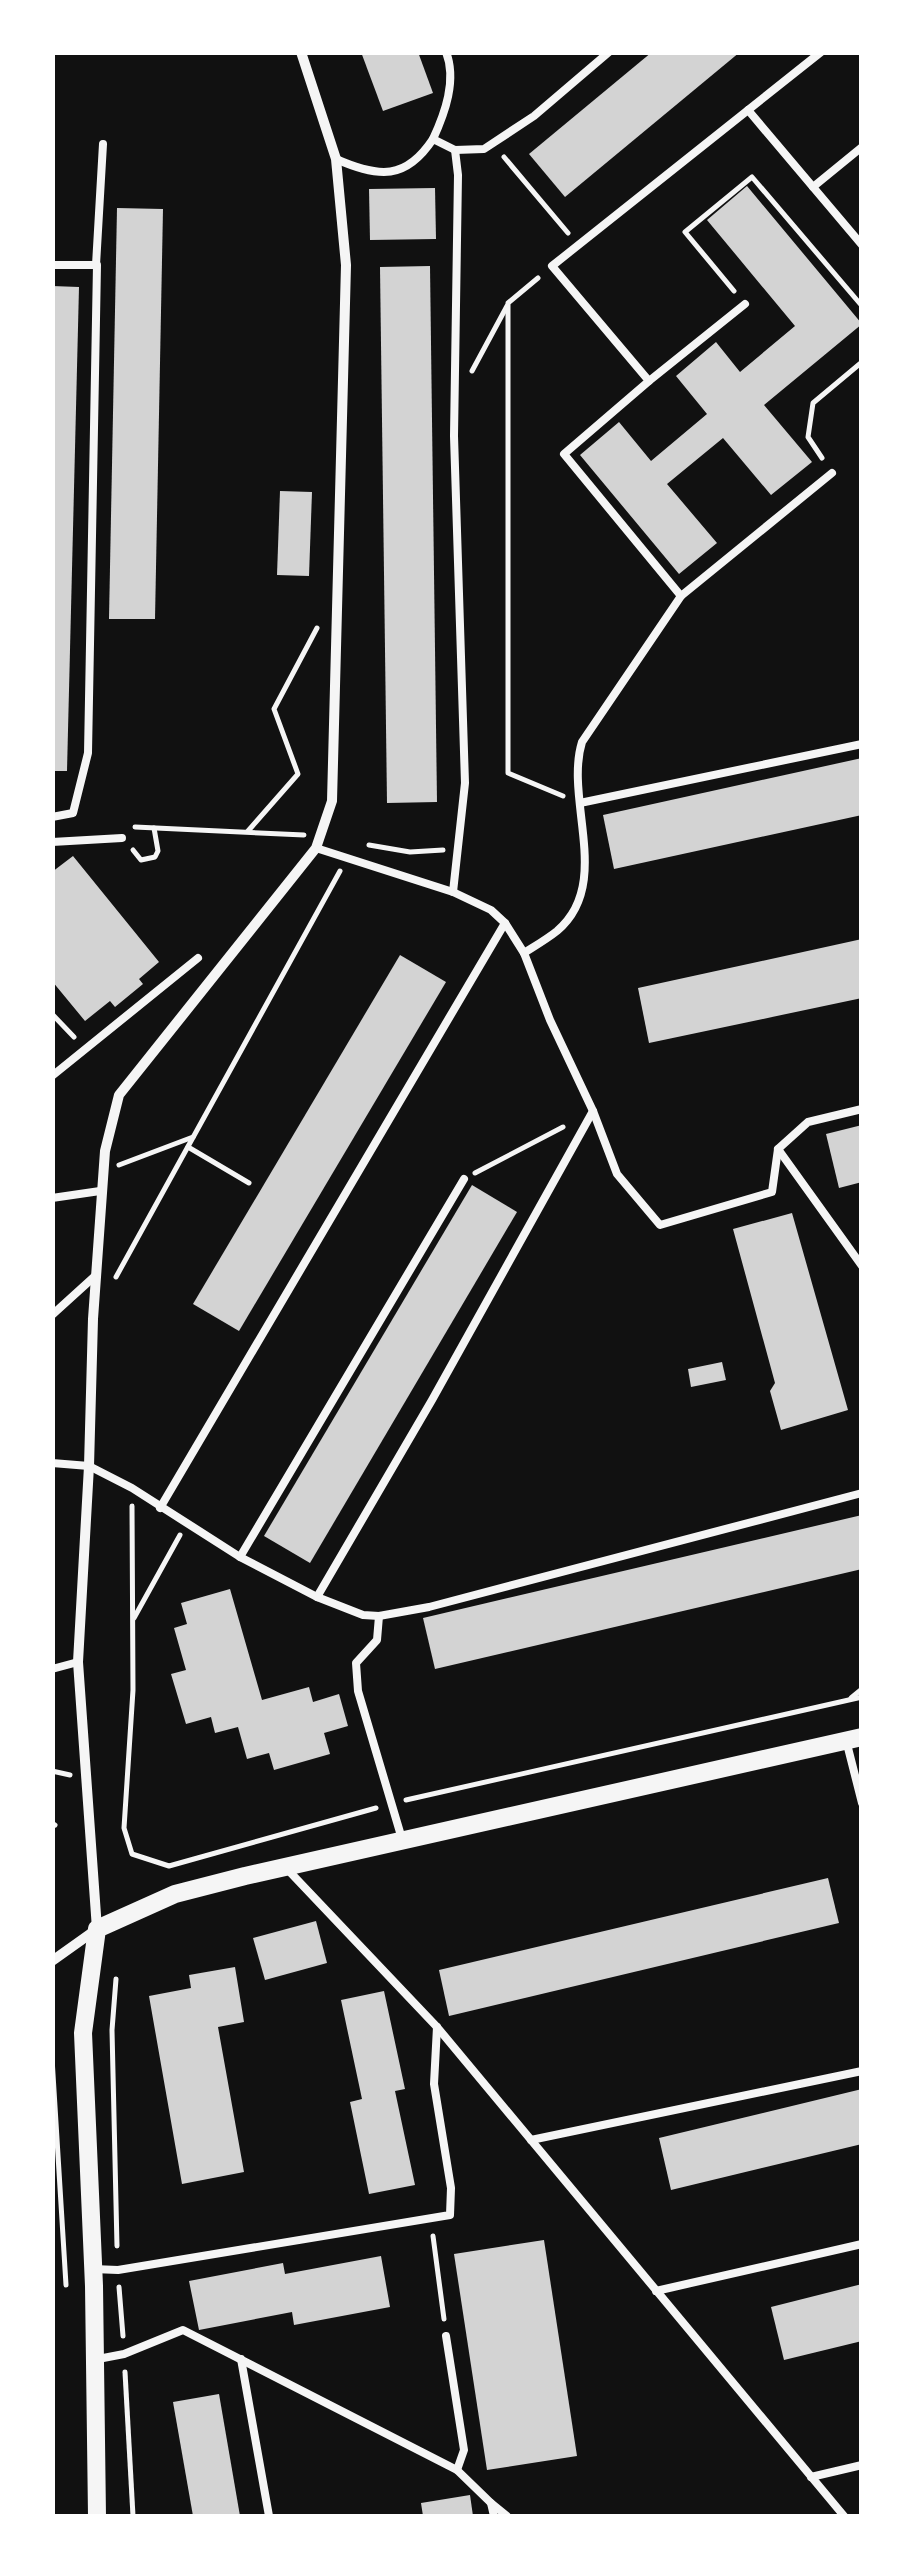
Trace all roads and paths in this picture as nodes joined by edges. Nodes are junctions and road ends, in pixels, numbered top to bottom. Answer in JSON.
{"nodes":[{"id":1,"x":302,"y":52,"type":"edge"},
{"id":2,"x":446,"y":52,"type":"edge"},
{"id":3,"x":610,"y":52,"type":"edge"},
{"id":4,"x":821,"y":52,"type":"edge"},
{"id":5,"x":748,"y":110,"type":"junction"},
{"id":6,"x":433,"y":138,"type":"junction"},
{"id":7,"x":103,"y":144,"type":"dead end"},
{"id":8,"x":492,"y":144,"type":"junction"},
{"id":9,"x":862,"y":147,"type":"edge"},
{"id":10,"x":455,"y":150,"type":"junction"},
{"id":11,"x":336,"y":159,"type":"junction"},
{"id":12,"x":813,"y":187,"type":"junction"},
{"id":13,"x":578,"y":245,"type":"junction"},
{"id":14,"x":862,"y":245,"type":"edge"},
{"id":15,"x":52,"y":265,"type":"edge"},
{"id":16,"x":96,"y":265,"type":"junction"},
{"id":17,"x":552,"y":266,"type":"junction"},
{"id":18,"x":508,"y":304,"type":"junction"},
{"id":19,"x":745,"y":304,"type":"joint"},
{"id":20,"x":862,"y":306,"type":"edge"},
{"id":21,"x":862,"y":362,"type":"edge"},
{"id":22,"x":649,"y":381,"type":"junction"},
{"id":23,"x":454,"y":405,"type":"junction"},
{"id":24,"x":832,"y":473,"type":"joint"},
{"id":25,"x":338,"y":596,"type":"junction"},
{"id":26,"x":682,"y":596,"type":"junction"},
{"id":27,"x":862,"y":744,"type":"edge"},
{"id":28,"x":580,"y":804,"type":"junction"},
{"id":29,"x":52,"y":817,"type":"edge"},
{"id":30,"x":123,"y":827,"type":"dead end"},
{"id":31,"x":154,"y":828,"type":"junction"},
{"id":32,"x":248,"y":832,"type":"junction"},
{"id":33,"x":122,"y":838,"type":"dead end"},
{"id":34,"x":52,"y":842,"type":"edge"},
{"id":35,"x":318,"y":842,"type":"junction"},
{"id":36,"x":460,"y":847,"type":"junction"},
{"id":37,"x":136,"y":854,"type":"dead end"},
{"id":38,"x":347,"y":858,"type":"junction"},
{"id":39,"x":452,"y":892,"type":"junction"},
{"id":40,"x":505,"y":923,"type":"junction"},
{"id":41,"x":524,"y":953,"type":"junction"},
{"id":42,"x":198,"y":958,"type":"dead end"},
{"id":43,"x":52,"y":1014,"type":"edge"},
{"id":44,"x":85,"y":1050,"type":"junction"},
{"id":45,"x":52,"y":1076,"type":"edge"},
{"id":46,"x":862,"y":1109,"type":"edge"},
{"id":47,"x":593,"y":1111,"type":"junction"},
{"id":48,"x":193,"y":1137,"type":"junction"},
{"id":49,"x":188,"y":1146,"type":"junction"},
{"id":50,"x":778,"y":1149,"type":"junction"},
{"id":51,"x":102,"y":1171,"type":"junction"},
{"id":52,"x":464,"y":1179,"type":"joint"},
{"id":53,"x":250,"y":1183,"type":"dead end"},
{"id":54,"x":100,"y":1192,"type":"junction"},
{"id":55,"x":53,"y":1198,"type":"edge"},
{"id":56,"x":862,"y":1266,"type":"edge"},
{"id":57,"x":95,"y":1276,"type":"junction"},
{"id":58,"x":112,"y":1285,"type":"dead end"},
{"id":59,"x":52,"y":1316,"type":"edge"},
{"id":60,"x":52,"y":1463,"type":"edge"},
{"id":61,"x":89,"y":1466,"type":"junction"},
{"id":62,"x":862,"y":1492,"type":"edge"},
{"id":63,"x":160,"y":1508,"type":"junction"},
{"id":64,"x":186,"y":1524,"type":"junction"},
{"id":65,"x":240,"y":1557,"type":"junction"},
{"id":66,"x":317,"y":1596,"type":"junction"},
{"id":67,"x":379,"y":1616,"type":"junction"},
{"id":68,"x":133,"y":1620,"type":"dead end"},
{"id":69,"x":78,"y":1662,"type":"junction"},
{"id":70,"x":52,"y":1669,"type":"edge"},
{"id":71,"x":862,"y":1689,"type":"edge"},
{"id":72,"x":849,"y":1700,"type":"dead end"},
{"id":73,"x":854,"y":1738,"type":"edge"},
{"id":74,"x":862,"y":1802,"type":"edge"},
{"id":75,"x":402,"y":1838,"type":"junction"},
{"id":76,"x":285,"y":1867,"type":"junction"},
{"id":77,"x":97,"y":1929,"type":"junction"},
{"id":78,"x":52,"y":1960,"type":"edge"},
{"id":79,"x":116,"y":1979,"type":"dead end"},
{"id":80,"x":437,"y":2027,"type":"junction"},
{"id":81,"x":52,"y":2058,"type":"edge"},
{"id":82,"x":862,"y":2071,"type":"edge"},
{"id":83,"x":530,"y":2140,"type":"junction"},
{"id":84,"x":430,"y":2218,"type":"junction"},
{"id":85,"x":862,"y":2244,"type":"edge"},
{"id":86,"x":92,"y":2269,"type":"junction"},
{"id":87,"x":118,"y":2270,"type":"junction"},
{"id":88,"x":66,"y":2285,"type":"dead end"},
{"id":89,"x":656,"y":2290,"type":"junction"},
{"id":90,"x":446,"y":2336,"type":"joint"},
{"id":91,"x":124,"y":2354,"type":"junction"},
{"id":92,"x":241,"y":2359,"type":"junction"},
{"id":93,"x":93,"y":2360,"type":"junction"},
{"id":94,"x":862,"y":2465,"type":"edge"},
{"id":95,"x":457,"y":2470,"type":"junction"},
{"id":96,"x":811,"y":2477,"type":"junction"},
{"id":97,"x":492,"y":2503,"type":"junction"},
{"id":98,"x":97,"y":2516,"type":"edge"},
{"id":99,"x":133,"y":2516,"type":"edge"},
{"id":100,"x":269,"y":2516,"type":"edge"},
{"id":101,"x":494,"y":2516,"type":"edge"},
{"id":102,"x":507,"y":2516,"type":"edge"},
{"id":103,"x":844,"y":2516,"type":"edge"}],
"edges":[{"from":1,"to":11,"type":"street"},
{"from":2,"to":6,"type":"lane"},
{"from":3,"to":8,"type":"lane"},
{"from":4,"to":5,"type":"lane"},
{"from":5,"to":12,"type":"lane"},
{"from":5,"to":13,"type":"lane"},
{"from":6,"to":10,"type":"lane"},
{"from":6,"to":11,"type":"lane"},
{"from":7,"to":16,"type":"lane"},
{"from":8,"to":10,"type":"lane"},
{"from":8,"to":13,"type":"path"},
{"from":9,"to":12,"type":"lane"},
{"from":10,"to":23,"type":"lane"},
{"from":11,"to":25,"type":"street"},
{"from":12,"to":14,"type":"lane"},
{"from":13,"to":17,"type":"lane"},
{"from":15,"to":16,"type":"lane"},
{"from":16,"to":29,"type":"lane"},
{"from":17,"to":18,"type":"path"},
{"from":17,"to":22,"type":"lane"},
{"from":18,"to":23,"type":"path"},
{"from":18,"to":28,"type":"path"},
{"from":19,"to":20,"type":"path"},
{"from":19,"to":22,"type":"lane"},
{"from":21,"to":24,"type":"path"},
{"from":22,"to":26,"type":"lane"},
{"from":23,"to":36,"type":"lane"},
{"from":24,"to":26,"type":"lane"},
{"from":25,"to":32,"type":"path"},
{"from":25,"to":35,"type":"street"},
{"from":26,"to":28,"type":"lane"},
{"from":27,"to":28,"type":"lane"},
{"from":28,"to":41,"type":"lane"},
{"from":30,"to":31,"type":"path"},
{"from":31,"to":32,"type":"path"},
{"from":31,"to":37,"type":"path"},
{"from":32,"to":35,"type":"path"},
{"from":33,"to":34,"type":"lane"},
{"from":35,"to":36,"type":"path"},
{"from":35,"to":38,"type":"lane"},
{"from":35,"to":51,"type":"street"},
{"from":36,"to":39,"type":"lane"},
{"from":38,"to":39,"type":"lane"},
{"from":38,"to":48,"type":"path"},
{"from":39,"to":40,"type":"lane"},
{"from":40,"to":41,"type":"lane"},
{"from":40,"to":63,"type":"lane"},
{"from":41,"to":47,"type":"lane"},
{"from":42,"to":44,"type":"lane"},
{"from":43,"to":44,"type":"path"},
{"from":44,"to":45,"type":"lane"},
{"from":46,"to":50,"type":"lane"},
{"from":47,"to":50,"type":"lane"},
{"from":47,"to":52,"type":"path"},
{"from":47,"to":66,"type":"lane"},
{"from":48,"to":49,"type":"path"},
{"from":48,"to":51,"type":"path"},
{"from":49,"to":53,"type":"path"},
{"from":49,"to":58,"type":"path"},
{"from":50,"to":56,"type":"lane"},
{"from":51,"to":54,"type":"street"},
{"from":52,"to":65,"type":"lane"},
{"from":54,"to":55,"type":"lane"},
{"from":54,"to":57,"type":"street"},
{"from":57,"to":59,"type":"lane"},
{"from":57,"to":61,"type":"street"},
{"from":60,"to":61,"type":"lane"},
{"from":61,"to":63,"type":"lane"},
{"from":61,"to":69,"type":"street"},
{"from":62,"to":67,"type":"lane"},
{"from":63,"to":64,"type":"lane"},
{"from":64,"to":65,"type":"lane"},
{"from":64,"to":68,"type":"path"},
{"from":65,"to":66,"type":"lane"},
{"from":66,"to":67,"type":"lane"},
{"from":67,"to":75,"type":"lane"},
{"from":69,"to":70,"type":"lane"},
{"from":69,"to":77,"type":"street"},
{"from":71,"to":72,"type":"path"},
{"from":73,"to":74,"type":"lane"},
{"from":73,"to":75,"type":"street"},
{"from":75,"to":76,"type":"street"},
{"from":76,"to":77,"type":"street"},
{"from":76,"to":80,"type":"lane"},
{"from":77,"to":78,"type":"street"},
{"from":77,"to":86,"type":"street"},
{"from":79,"to":87,"type":"path"},
{"from":80,"to":83,"type":"lane"},
{"from":80,"to":84,"type":"lane"},
{"from":81,"to":88,"type":"path"},
{"from":82,"to":83,"type":"lane"},
{"from":83,"to":89,"type":"lane"},
{"from":84,"to":87,"type":"lane"},
{"from":84,"to":90,"type":"path"},
{"from":85,"to":89,"type":"lane"},
{"from":86,"to":87,"type":"lane"},
{"from":86,"to":93,"type":"street"},
{"from":87,"to":91,"type":"path"},
{"from":89,"to":96,"type":"lane"},
{"from":90,"to":95,"type":"lane"},
{"from":91,"to":92,"type":"lane"},
{"from":91,"to":93,"type":"lane"},
{"from":91,"to":99,"type":"path"},
{"from":92,"to":95,"type":"lane"},
{"from":92,"to":100,"type":"lane"},
{"from":93,"to":98,"type":"street"},
{"from":94,"to":96,"type":"lane"},
{"from":95,"to":97,"type":"lane"},
{"from":96,"to":103,"type":"lane"},
{"from":97,"to":101,"type":"lane"},
{"from":97,"to":102,"type":"lane"}]}
